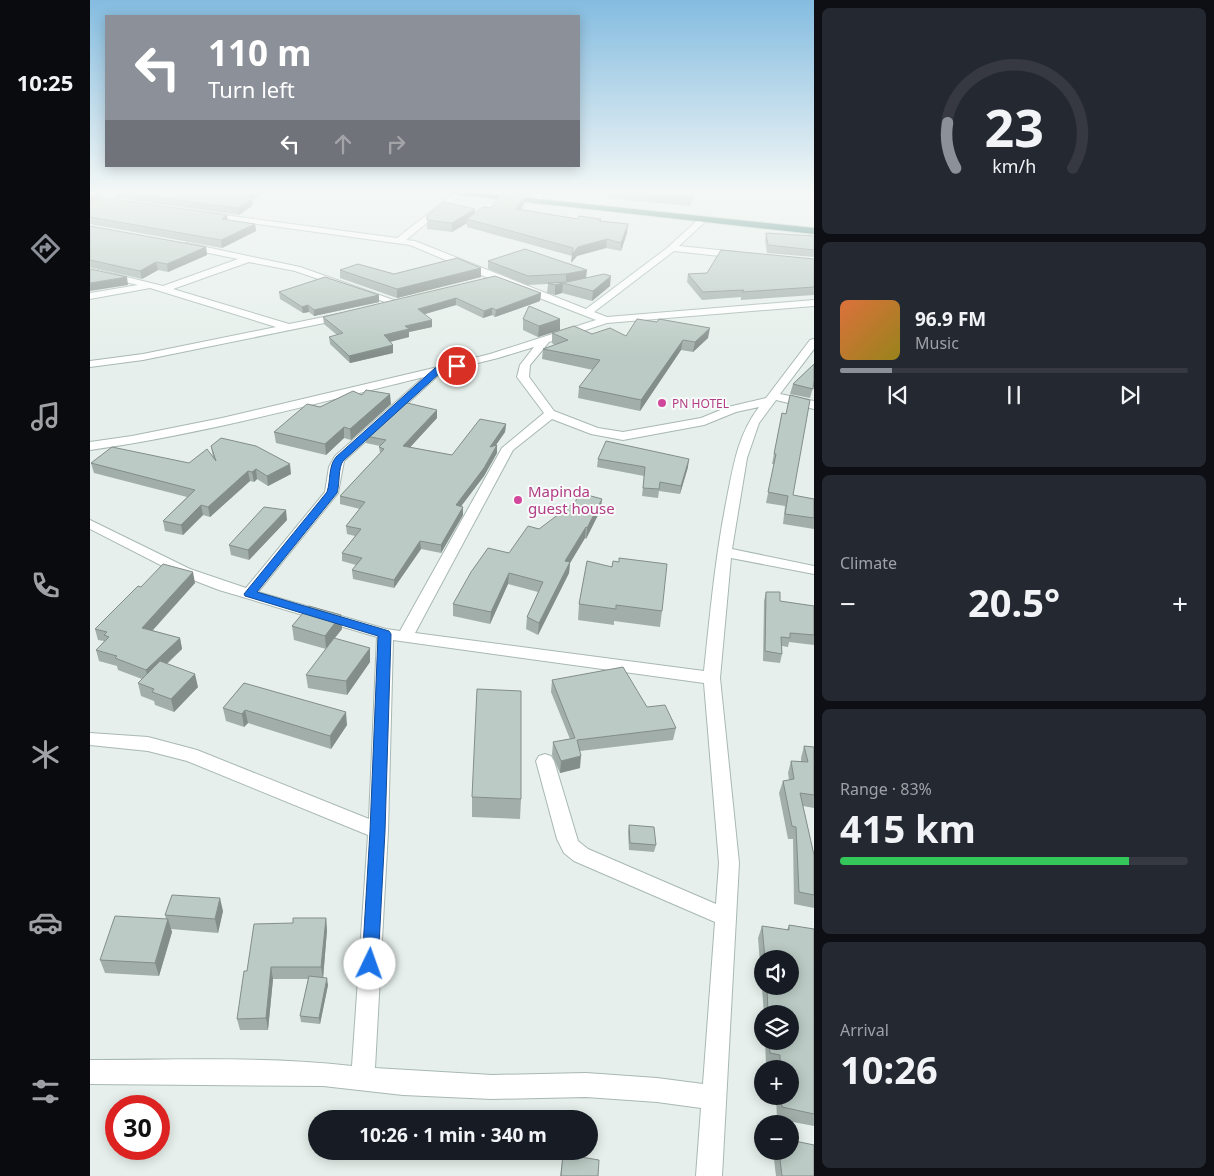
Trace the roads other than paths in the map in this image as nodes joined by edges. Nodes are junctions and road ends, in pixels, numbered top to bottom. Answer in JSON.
{"nodes":[{"id":1,"x":191,"y":247,"type":"edge"},
{"id":2,"x":422,"y":247,"type":"edge"},
{"id":3,"x":672,"y":248,"type":"joint"},
{"id":4,"x":752,"y":256,"type":"edge"},
{"id":5,"x":250,"y":258,"type":"junction"},
{"id":6,"x":90,"y":271,"type":"edge"},
{"id":7,"x":641,"y":271,"type":"junction"},
{"id":8,"x":622,"y":275,"type":"dead end"},
{"id":9,"x":496,"y":278,"type":"junction"},
{"id":10,"x":478,"y":283,"type":"edge"},
{"id":11,"x":152,"y":286,"type":"junction"},
{"id":12,"x":523,"y":288,"type":"junction"},
{"id":13,"x":552,"y":288,"type":"edge"},
{"id":14,"x":164,"y":289,"type":"junction"},
{"id":15,"x":90,"y":296,"type":"edge"},
{"id":16,"x":814,"y":303,"type":"edge"},
{"id":17,"x":380,"y":307,"type":"edge"},
{"id":18,"x":587,"y":313,"type":"junction"},
{"id":19,"x":353,"y":314,"type":"edge"},
{"id":20,"x":606,"y":320,"type":"junction"},
{"id":21,"x":291,"y":328,"type":"junction"},
{"id":22,"x":545,"y":340,"type":"junction"},
{"id":23,"x":814,"y":342,"type":"edge"},
{"id":24,"x":90,"y":364,"type":"edge"},
{"id":25,"x":438,"y":370,"type":"junction"},
{"id":26,"x":770,"y":398,"type":"junction"},
{"id":27,"x":814,"y":405,"type":"edge"},
{"id":28,"x":550,"y":414,"type":"junction"},
{"id":29,"x":90,"y":446,"type":"edge"},
{"id":30,"x":90,"y":524,"type":"edge"},
{"id":31,"x":724,"y":552,"type":"junction"},
{"id":32,"x":814,"y":570,"type":"edge"},
{"id":33,"x":249,"y":594,"type":"junction"},
{"id":34,"x":384,"y":634,"type":"junction"},
{"id":35,"x":405,"y":637,"type":"junction"},
{"id":36,"x":712,"y":678,"type":"junction"},
{"id":37,"x":90,"y":739,"type":"edge"},
{"id":38,"x":545,"y":761,"type":"dead end"},
{"id":39,"x":378,"y":831,"type":"junction"},
{"id":40,"x":725,"y":917,"type":"junction"},
{"id":41,"x":90,"y":1072,"type":"edge"},
{"id":42,"x":363,"y":1079,"type":"junction"},
{"id":43,"x":714,"y":1098,"type":"junction"},
{"id":44,"x":709,"y":1176,"type":"edge"}],
"edges":[{"from":1,"to":5,"type":"street"},
{"from":2,"to":9,"type":"street"},
{"from":3,"to":4,"type":"street"},
{"from":3,"to":7,"type":"street"},
{"from":5,"to":14,"type":"street"},
{"from":5,"to":17,"type":"street"},
{"from":6,"to":11,"type":"street"},
{"from":7,"to":8,"type":"street"},
{"from":7,"to":18,"type":"street"},
{"from":9,"to":10,"type":"street"},
{"from":9,"to":12,"type":"street"},
{"from":11,"to":14,"type":"street"},
{"from":11,"to":15,"type":"street"},
{"from":12,"to":13,"type":"street"},
{"from":12,"to":18,"type":"street"},
{"from":14,"to":21,"type":"street"},
{"from":16,"to":20,"type":"street"},
{"from":18,"to":20,"type":"street"},
{"from":19,"to":21,"type":"street"},
{"from":20,"to":22,"type":"street"},
{"from":21,"to":24,"type":"street"},
{"from":22,"to":25,"type":"street"},
{"from":22,"to":28,"type":"street"},
{"from":23,"to":26,"type":"street"},
{"from":25,"to":29,"type":"street"},
{"from":25,"to":33,"type":"street"},
{"from":26,"to":27,"type":"street"},
{"from":26,"to":28,"type":"street"},
{"from":26,"to":31,"type":"street"},
{"from":28,"to":35,"type":"street"},
{"from":30,"to":33,"type":"street"},
{"from":31,"to":32,"type":"street"},
{"from":31,"to":36,"type":"street"},
{"from":33,"to":34,"type":"street"},
{"from":34,"to":35,"type":"street"},
{"from":34,"to":39,"type":"street"},
{"from":35,"to":36,"type":"street"},
{"from":36,"to":40,"type":"street"},
{"from":37,"to":39,"type":"street"},
{"from":38,"to":40,"type":"street"},
{"from":39,"to":42,"type":"street"},
{"from":40,"to":43,"type":"street"},
{"from":41,"to":42,"type":"street"},
{"from":42,"to":43,"type":"street"},
{"from":43,"to":44,"type":"street"}]}
